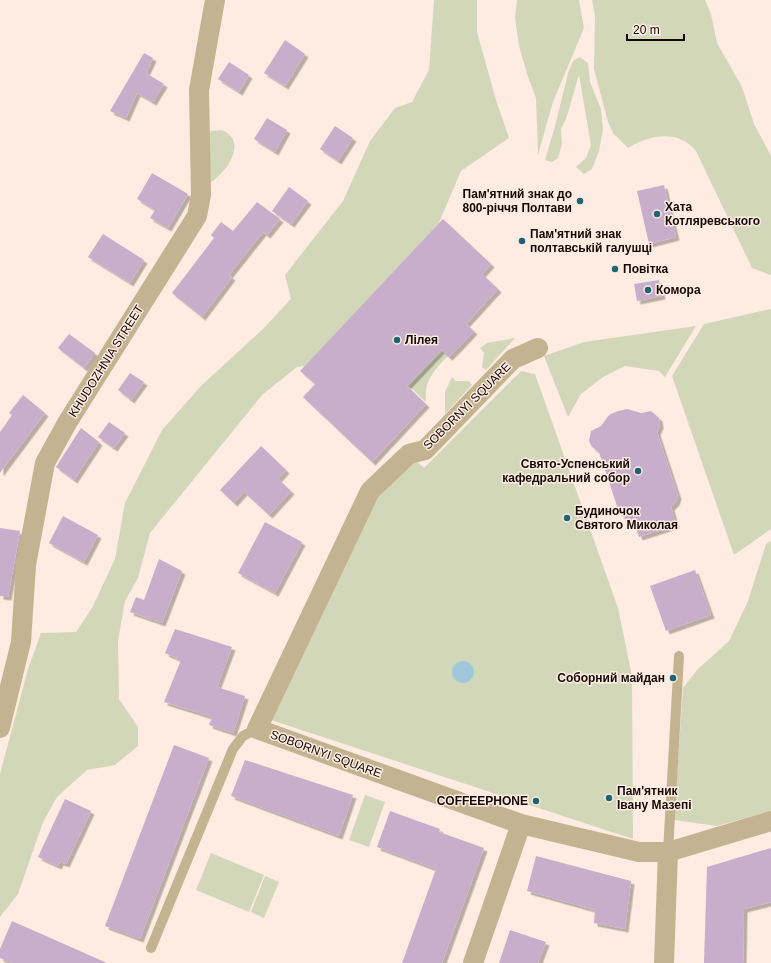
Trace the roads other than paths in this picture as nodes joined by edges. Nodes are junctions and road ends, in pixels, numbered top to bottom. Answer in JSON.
{"nodes":[{"id":1,"x":215,"y":0,"type":"edge"},
{"id":2,"x":538,"y":348,"type":"dead end"},
{"id":3,"x":678,"y":656,"type":"dead end"},
{"id":4,"x":1,"y":718,"type":"edge"},
{"id":5,"x":257,"y":730,"type":"junction"},
{"id":6,"x":771,"y":821,"type":"edge"},
{"id":7,"x":521,"y":824,"type":"junction"},
{"id":8,"x":668,"y":852,"type":"junction"},
{"id":9,"x":151,"y":948,"type":"dead end"},
{"id":10,"x":473,"y":963,"type":"edge"},
{"id":11,"x":664,"y":963,"type":"edge"}],
"edges":[{"from":1,"to":4,"type":"street","name":"KHUDOZHNIA STREET"},
{"from":2,"to":5,"type":"street","name":"SOBORNYI SQUARE"},
{"from":3,"to":8,"type":"lane"},
{"from":5,"to":7,"type":"street","name":"SOBORNYI SQUARE"},
{"from":5,"to":9,"type":"lane"},
{"from":6,"to":8,"type":"street","name":"SOBORNYI SQUARE"},
{"from":7,"to":8,"type":"street","name":"SOBORNYI SQUARE"},
{"from":7,"to":10,"type":"street"},
{"from":8,"to":11,"type":"street"}]}
